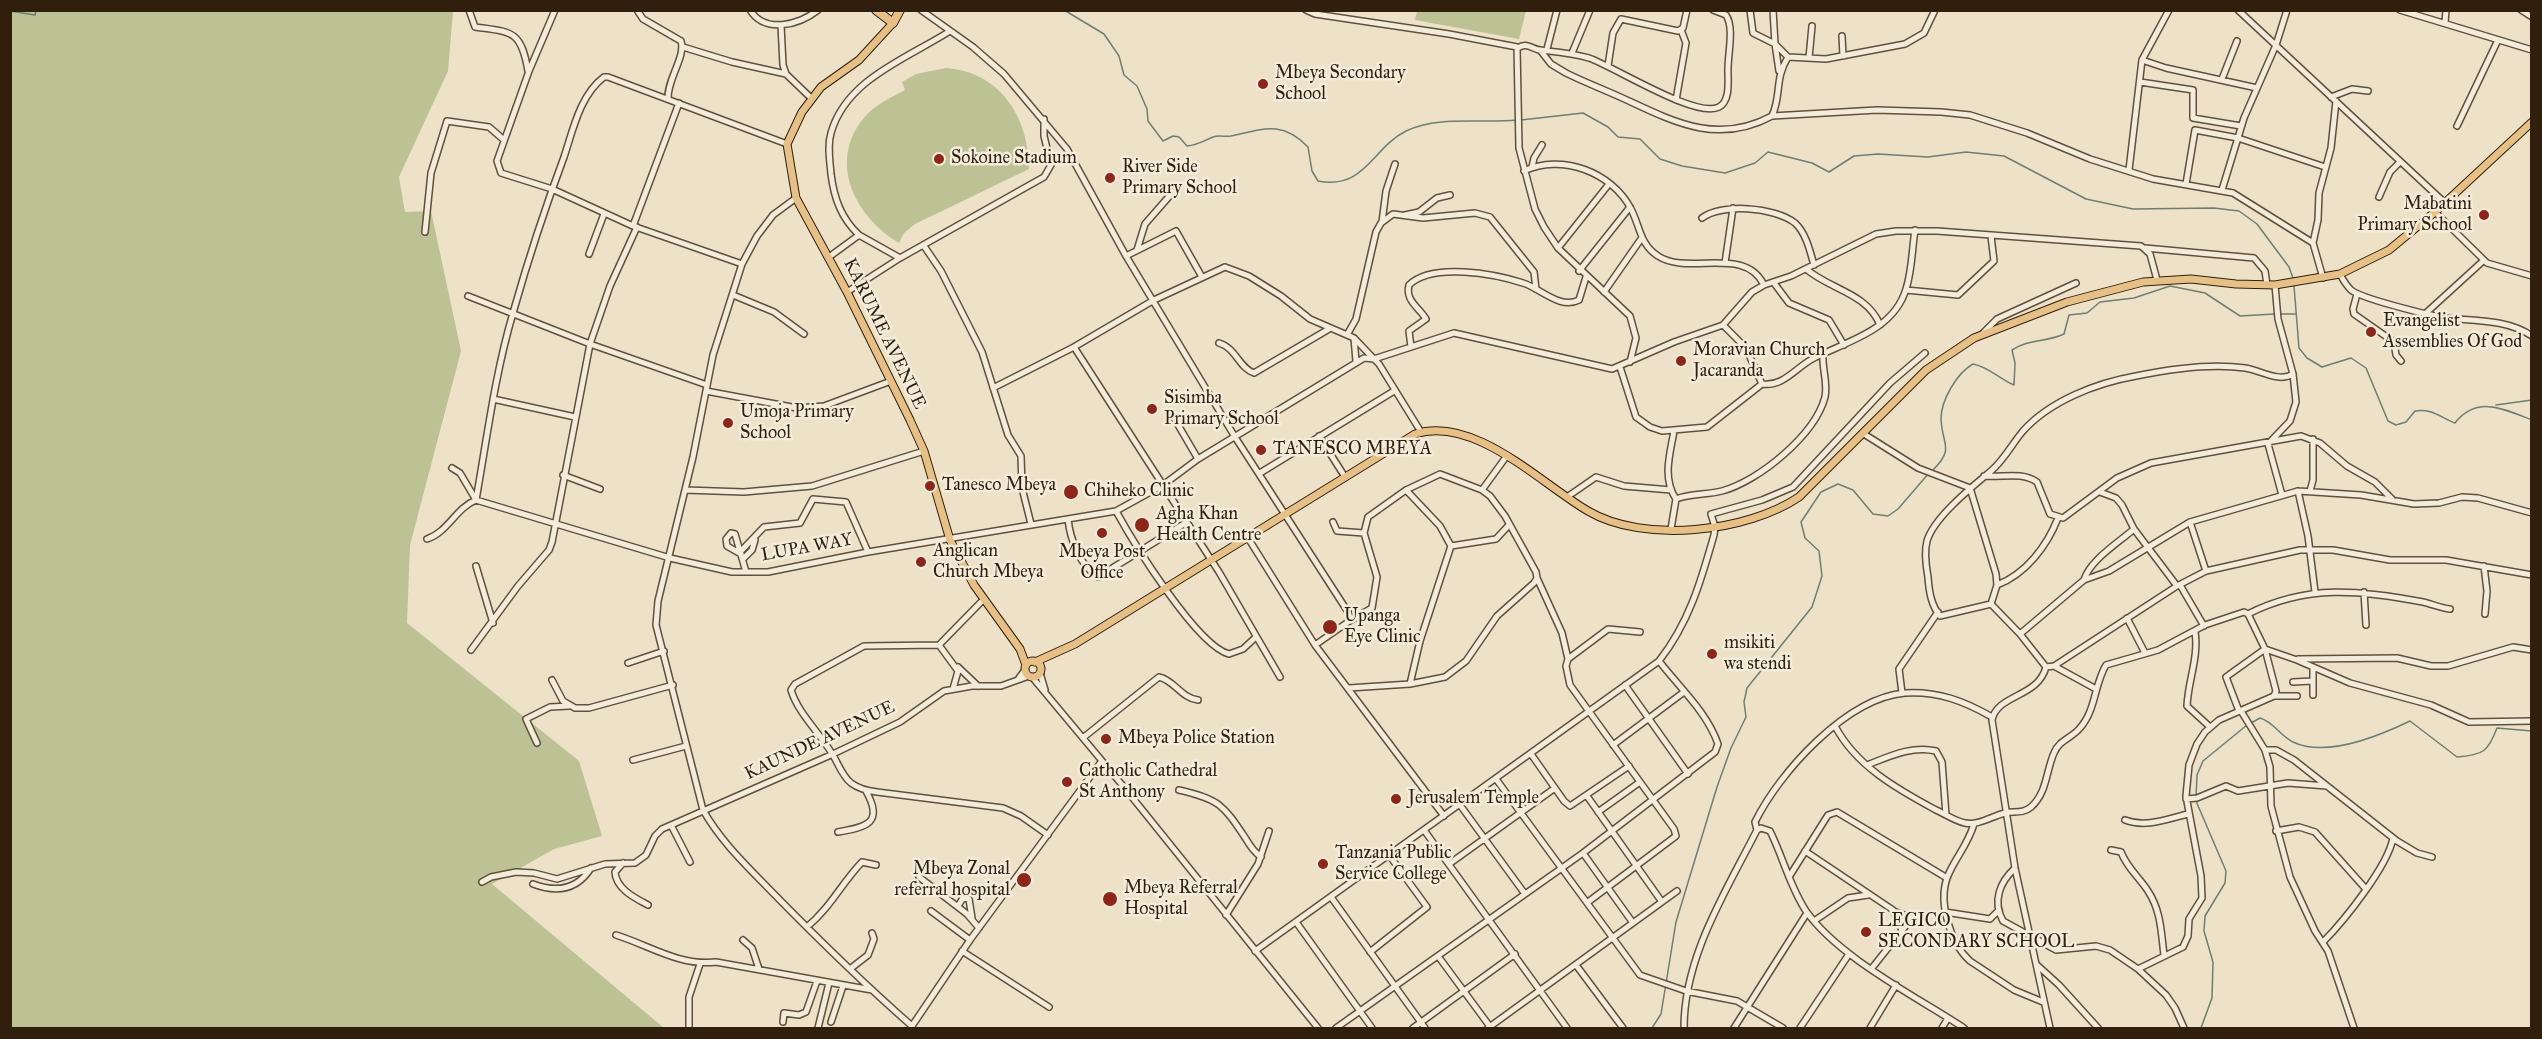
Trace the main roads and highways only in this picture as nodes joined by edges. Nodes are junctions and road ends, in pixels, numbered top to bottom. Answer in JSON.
{"nodes":[{"id":1,"x":876,"y":10,"type":"edge"},
{"id":2,"x":900,"y":10,"type":"edge"},
{"id":3,"x":893,"y":24,"type":"junction"},
{"id":4,"x":2532,"y":122,"type":"edge"},
{"id":5,"x":1055,"y":654,"type":"junction"},
{"id":6,"x":1030,"y":669,"type":"junction"},
{"id":7,"x":1040,"y":672,"type":"junction"}],
"edges":[{"from":1,"to":3,"type":"highway"},
{"from":2,"to":3,"type":"highway"},
{"from":3,"to":6,"type":"main road","name":"KARUME AVENUE"},
{"from":4,"to":5,"type":"main road"},
{"from":5,"to":6,"type":"main road"},
{"from":5,"to":7,"type":"main road"},
{"from":6,"to":7,"type":"main road","name":"KARUME AVENUE"},
{"from":6,"to":7,"type":"main road"}]}
